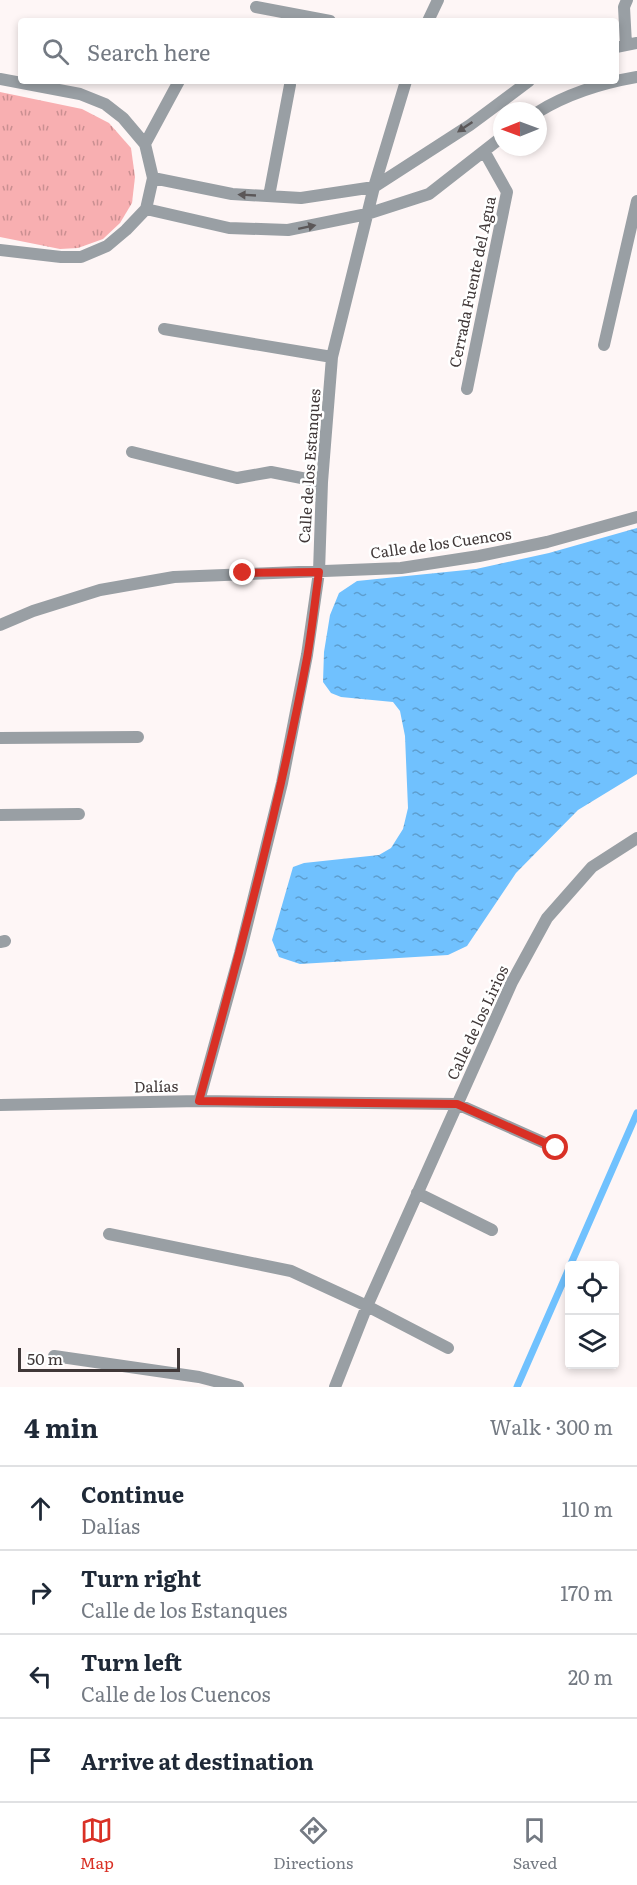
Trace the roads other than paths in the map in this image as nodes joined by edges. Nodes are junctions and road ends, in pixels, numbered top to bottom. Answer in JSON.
{"nodes":[{"id":1,"x":438,"y":0,"type":"edge"},
{"id":2,"x":627,"y":0,"type":"edge"},
{"id":3,"x":256,"y":7,"type":"dead end"},
{"id":4,"x":314,"y":18,"type":"edge"},
{"id":5,"x":429,"y":18,"type":"edge"},
{"id":6,"x":626,"y":45,"type":"edge"},
{"id":7,"x":637,"y":77,"type":"edge"},
{"id":8,"x":0,"y":79,"type":"edge"},
{"id":9,"x":619,"y":81,"type":"edge"},
{"id":10,"x":18,"y":82,"type":"edge"},
{"id":11,"x":27,"y":84,"type":"edge"},
{"id":12,"x":177,"y":84,"type":"edge"},
{"id":13,"x":405,"y":84,"type":"edge"},
{"id":14,"x":526,"y":84,"type":"edge"},
{"id":15,"x":605,"y":84,"type":"edge"},
{"id":16,"x":290,"y":85,"type":"dead end"},
{"id":17,"x":547,"y":107,"type":"edge"},
{"id":18,"x":145,"y":144,"type":"junction"},
{"id":19,"x":493,"y":144,"type":"edge"},
{"id":20,"x":484,"y":151,"type":"junction"},
{"id":21,"x":153,"y":178,"type":"junction"},
{"id":22,"x":374,"y":188,"type":"junction"},
{"id":23,"x":269,"y":196,"type":"junction"},
{"id":24,"x":637,"y":201,"type":"edge"},
{"id":25,"x":146,"y":209,"type":"junction"},
{"id":26,"x":367,"y":214,"type":"junction"},
{"id":27,"x":0,"y":250,"type":"edge"},
{"id":28,"x":164,"y":329,"type":"dead end"},
{"id":29,"x":604,"y":345,"type":"dead end"},
{"id":30,"x":332,"y":357,"type":"junction"},
{"id":31,"x":467,"y":389,"type":"dead end"},
{"id":32,"x":132,"y":452,"type":"dead end"},
{"id":33,"x":322,"y":482,"type":"junction"},
{"id":34,"x":637,"y":517,"type":"edge"},
{"id":35,"x":319,"y":572,"type":"junction"},
{"id":36,"x":0,"y":625,"type":"edge"},
{"id":37,"x":138,"y":736,"type":"dead end"},
{"id":38,"x":0,"y":738,"type":"edge"},
{"id":39,"x":79,"y":814,"type":"dead end"},
{"id":40,"x":0,"y":815,"type":"edge"},
{"id":41,"x":637,"y":838,"type":"edge"},
{"id":42,"x":199,"y":1101,"type":"junction"},
{"id":43,"x":457,"y":1104,"type":"junction"},
{"id":44,"x":0,"y":1105,"type":"edge"},
{"id":45,"x":556,"y":1148,"type":"dead end"},
{"id":46,"x":417,"y":1193,"type":"junction"},
{"id":47,"x":492,"y":1230,"type":"dead end"},
{"id":48,"x":109,"y":1234,"type":"dead end"},
{"id":49,"x":367,"y":1306,"type":"junction"},
{"id":50,"x":448,"y":1347,"type":"dead end"},
{"id":51,"x":54,"y":1356,"type":"dead end"},
{"id":52,"x":238,"y":1387,"type":"edge"},
{"id":53,"x":335,"y":1387,"type":"edge"}],
"edges":[{"from":1,"to":5,"type":"street"},
{"from":2,"to":6,"type":"street"},
{"from":3,"to":4,"type":"street"},
{"from":7,"to":9,"type":"street"},
{"from":8,"to":10,"type":"street"},
{"from":11,"to":18,"type":"street"},
{"from":12,"to":18,"type":"street"},
{"from":13,"to":22,"type":"street","name":"Calle de los Estanques"},
{"from":14,"to":22,"type":"street","one_way":true},
{"from":15,"to":17,"type":"street"},
{"from":16,"to":23,"type":"street"},
{"from":18,"to":21,"type":"street"},
{"from":19,"to":20,"type":"street"},
{"from":20,"to":26,"type":"street"},
{"from":20,"to":31,"type":"street","name":"Cerrada Fuente del Agua"},
{"from":23,"to":21,"type":"street","one_way":true},
{"from":21,"to":25,"type":"street"},
{"from":22,"to":23,"type":"street"},
{"from":22,"to":26,"type":"street","name":"Calle de los Estanques"},
{"from":24,"to":29,"type":"street"},
{"from":25,"to":26,"type":"street","one_way":true},
{"from":25,"to":27,"type":"street"},
{"from":26,"to":30,"type":"street","name":"Calle de los Estanques"},
{"from":28,"to":30,"type":"street"},
{"from":30,"to":33,"type":"street","name":"Calle de los Estanques"},
{"from":32,"to":33,"type":"street"},
{"from":33,"to":35,"type":"street","name":"Calle de los Estanques"},
{"from":34,"to":35,"type":"street","name":"Calle de los Cuencos"},
{"from":35,"to":36,"type":"street","name":"Calle de los Cuencos"},
{"from":35,"to":42,"type":"street","name":"Calle de los Estanques"},
{"from":37,"to":38,"type":"street"},
{"from":39,"to":40,"type":"street"},
{"from":41,"to":43,"type":"street","name":"Calle de los Lirios"},
{"from":42,"to":43,"type":"street","name":"Dalías"},
{"from":42,"to":44,"type":"street","name":"Dalías"},
{"from":43,"to":45,"type":"street","name":"Dalías"},
{"from":43,"to":46,"type":"street","name":"Calle de los Lirios"},
{"from":46,"to":47,"type":"street"},
{"from":46,"to":49,"type":"street","name":"Calle de los Lirios"},
{"from":48,"to":49,"type":"street"},
{"from":49,"to":50,"type":"street"},
{"from":49,"to":53,"type":"street","name":"Calle de los Lirios"},
{"from":51,"to":52,"type":"street"}]}
